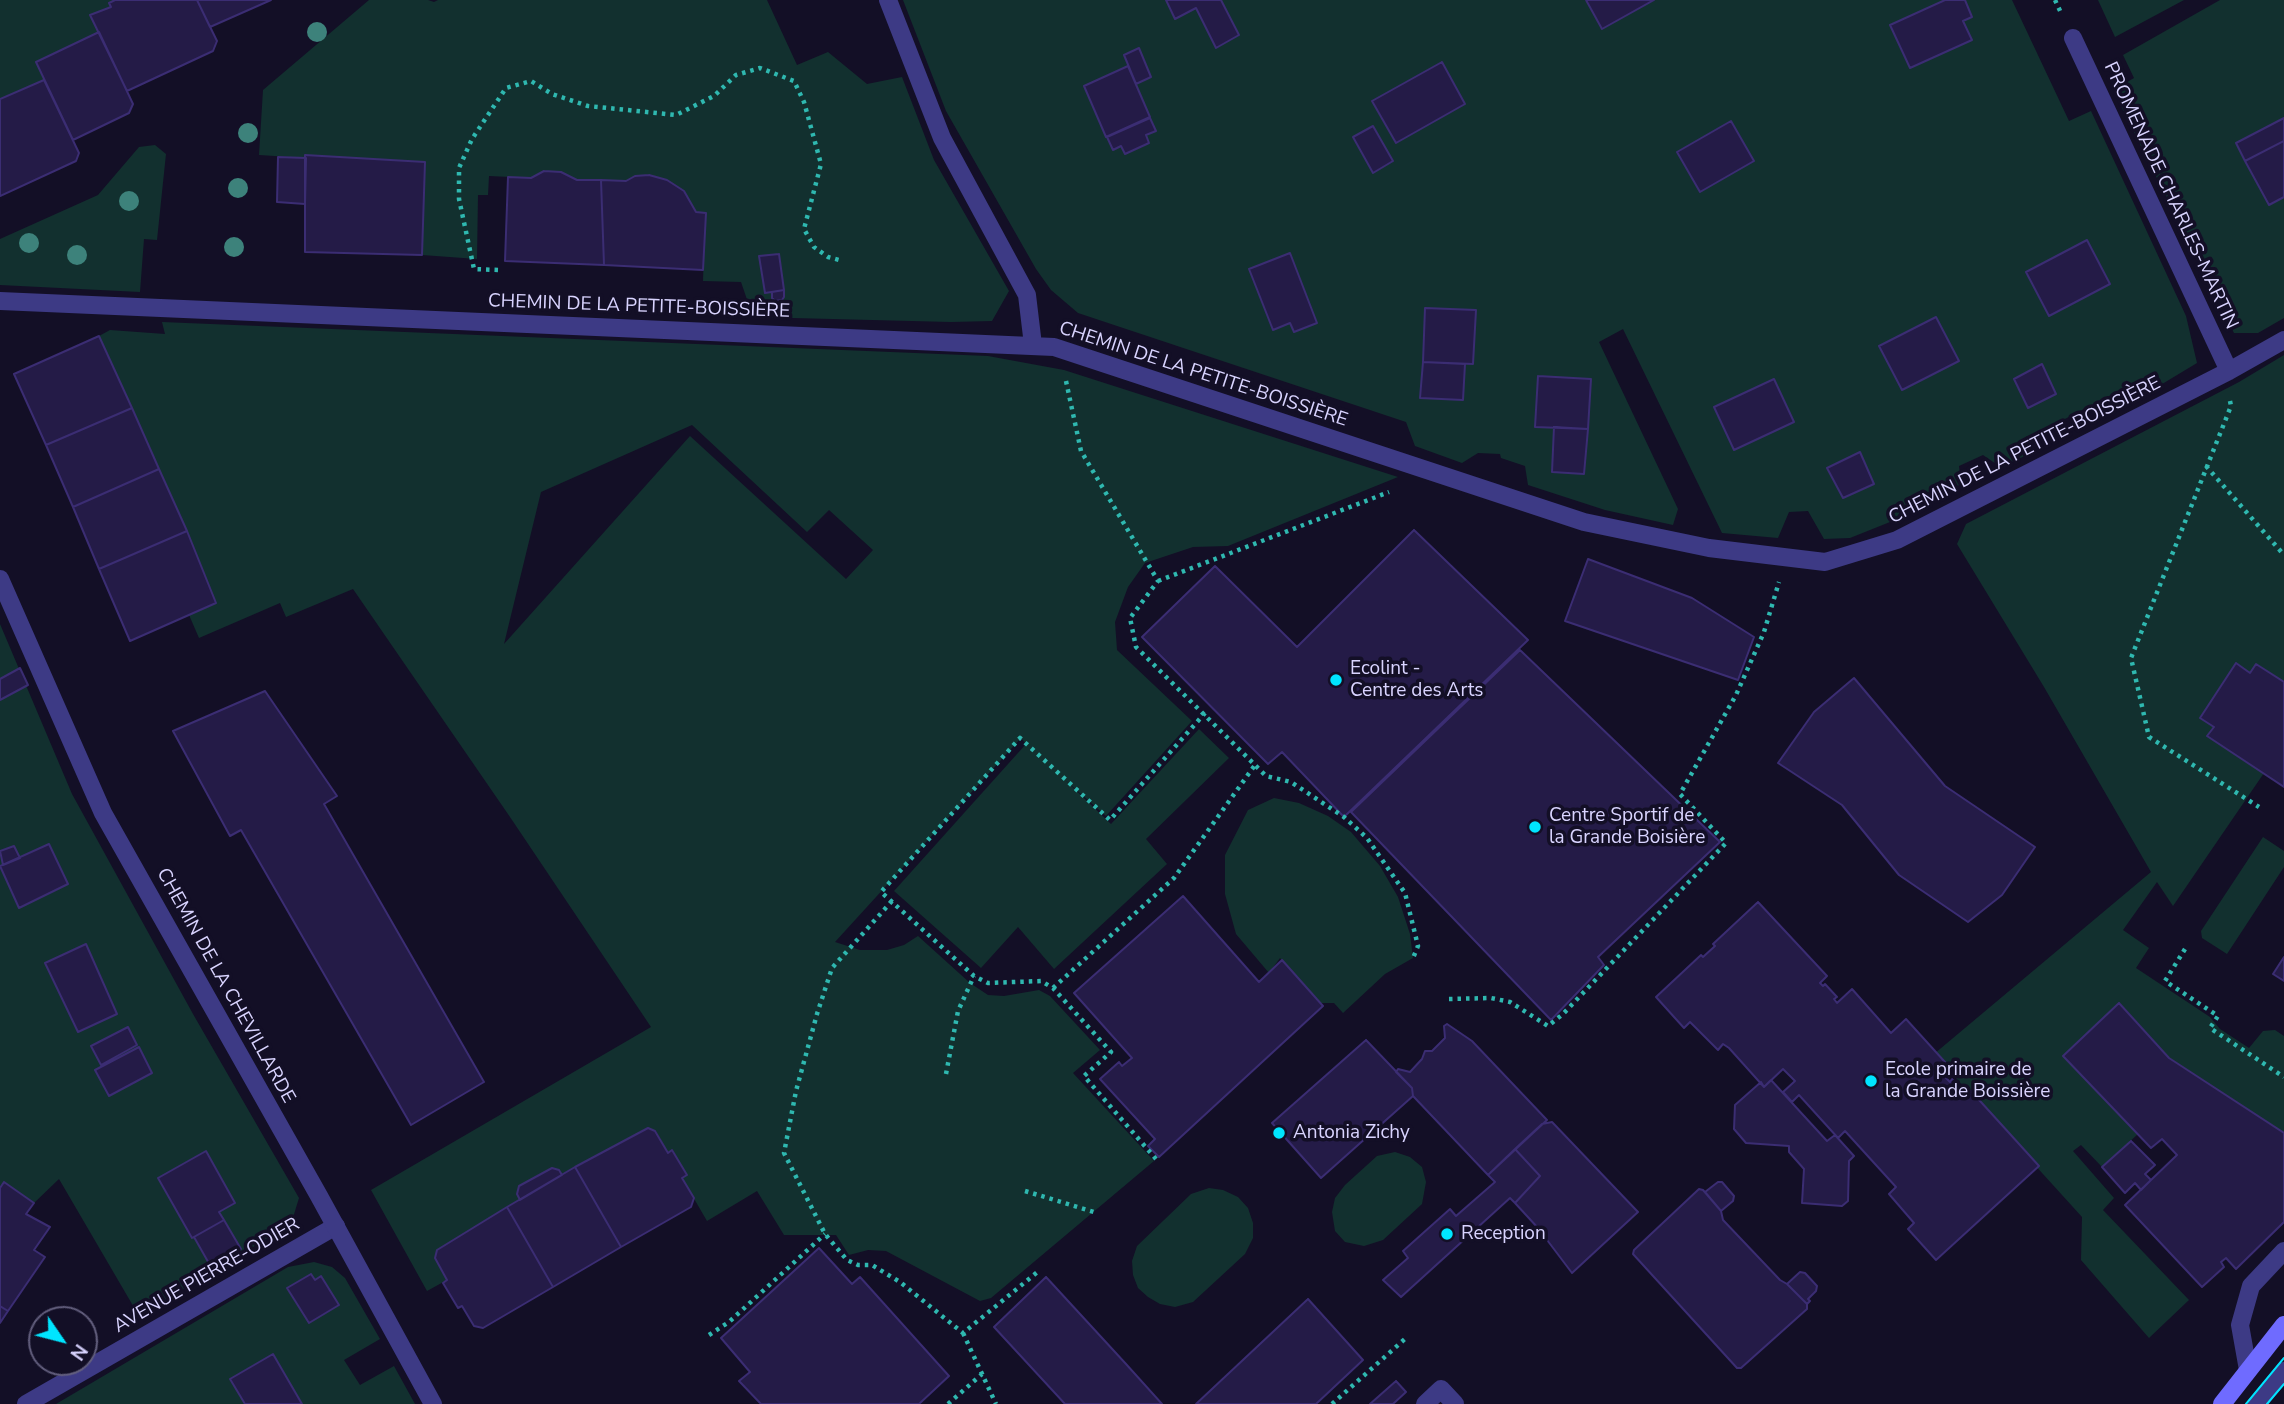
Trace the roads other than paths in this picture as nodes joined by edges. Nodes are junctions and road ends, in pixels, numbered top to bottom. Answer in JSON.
{"nodes":[{"id":1,"x":888,"y":0,"type":"edge"},
{"id":2,"x":2073,"y":38,"type":"dead end"},
{"id":3,"x":0,"y":301,"type":"edge"},
{"id":4,"x":2284,"y":340,"type":"edge"},
{"id":5,"x":1033,"y":345,"type":"junction"},
{"id":6,"x":2225,"y":372,"type":"junction"},
{"id":7,"x":0,"y":579,"type":"edge"},
{"id":8,"x":336,"y":1226,"type":"junction"},
{"id":9,"x":2284,"y":1251,"type":"edge"},
{"id":10,"x":2284,"y":1325,"type":"edge"},
{"id":11,"x":2248,"y":1370,"type":"junction"},
{"id":12,"x":2284,"y":1371,"type":"edge"},
{"id":13,"x":26,"y":1404,"type":"edge"},
{"id":14,"x":433,"y":1404,"type":"edge"},
{"id":15,"x":1425,"y":1404,"type":"edge"},
{"id":16,"x":1455,"y":1404,"type":"edge"},
{"id":17,"x":2222,"y":1404,"type":"edge"},
{"id":18,"x":2257,"y":1404,"type":"edge"}],
"edges":[{"from":1,"to":5,"type":"street"},
{"from":2,"to":6,"type":"street","name":"PROMENADE CHARLES-MARTIN"},
{"from":3,"to":5,"type":"street","name":"CHEMIN DE LA PETITE-BOISSIÈRE"},
{"from":4,"to":6,"type":"street","name":"CHEMIN DE LA PETITE-BOISSIÈRE"},
{"from":5,"to":6,"type":"street","name":"CHEMIN DE LA PETITE-BOISSIÈRE"},
{"from":7,"to":8,"type":"street","name":"CHEMIN DE LA CHEVILLARDE"},
{"from":8,"to":13,"type":"street","name":"AVENUE PIERRE-ODIER"},
{"from":8,"to":14,"type":"street","name":"CHEMIN DE LA CHEVILLARDE"},
{"from":9,"to":11,"type":"street"},
{"from":10,"to":11,"type":"main road"},
{"from":11,"to":17,"type":"main road"},
{"from":12,"to":18,"type":"street"},
{"from":15,"to":16,"type":"street"}]}
